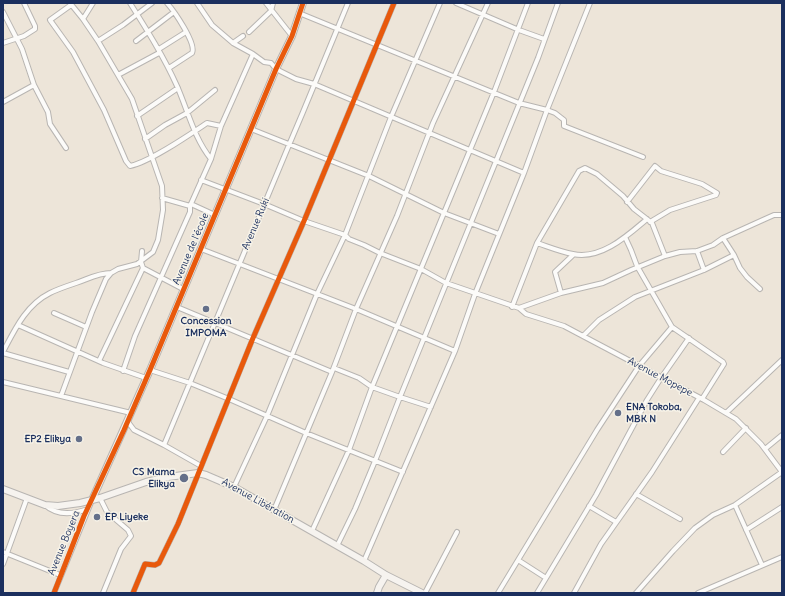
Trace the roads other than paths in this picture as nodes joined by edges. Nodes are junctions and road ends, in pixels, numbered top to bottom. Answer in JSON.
{"nodes":[{"id":1,"x":24,"y":3,"type":"edge"},
{"id":2,"x":93,"y":3,"type":"edge"},
{"id":3,"x":130,"y":3,"type":"edge"},
{"id":4,"x":152,"y":3,"type":"edge"},
{"id":5,"x":167,"y":3,"type":"edge"},
{"id":6,"x":197,"y":3,"type":"edge"},
{"id":7,"x":266,"y":3,"type":"edge"},
{"id":8,"x":273,"y":3,"type":"edge"},
{"id":9,"x":303,"y":3,"type":"edge"},
{"id":10,"x":348,"y":3,"type":"edge"},
{"id":11,"x":394,"y":3,"type":"edge"},
{"id":12,"x":440,"y":3,"type":"edge"},
{"id":13,"x":456,"y":3,"type":"edge"},
{"id":14,"x":488,"y":3,"type":"edge"},
{"id":15,"x":528,"y":3,"type":"edge"},
{"id":16,"x":558,"y":3,"type":"edge"},
{"id":17,"x":590,"y":3,"type":"edge"},
{"id":18,"x":70,"y":4,"type":"edge"},
{"id":19,"x":271,"y":11,"type":"junction"},
{"id":20,"x":3,"y":12,"type":"edge"},
{"id":21,"x":174,"y":12,"type":"junction"},
{"id":22,"x":137,"y":14,"type":"junction"},
{"id":23,"x":299,"y":14,"type":"junction"},
{"id":24,"x":483,"y":15,"type":"junction"},
{"id":25,"x":83,"y":19,"type":"junction"},
{"id":26,"x":337,"y":29,"type":"junction"},
{"id":27,"x":519,"y":30,"type":"junction"},
{"id":28,"x":148,"y":32,"type":"junction"},
{"id":29,"x":186,"y":32,"type":"junction"},
{"id":30,"x":249,"y":32,"type":"dead end"},
{"id":31,"x":243,"y":36,"type":"dead end"},
{"id":32,"x":292,"y":36,"type":"junction"},
{"id":33,"x":17,"y":39,"type":"junction"},
{"id":34,"x":544,"y":39,"type":"junction"},
{"id":35,"x":136,"y":41,"type":"dead end"},
{"id":36,"x":98,"y":42,"type":"junction"},
{"id":37,"x":3,"y":43,"type":"edge"},
{"id":38,"x":233,"y":43,"type":"junction"},
{"id":39,"x":376,"y":44,"type":"junction"},
{"id":40,"x":159,"y":49,"type":"junction"},
{"id":41,"x":253,"y":54,"type":"junction"},
{"id":42,"x":416,"y":60,"type":"junction"},
{"id":43,"x":169,"y":68,"type":"junction"},
{"id":44,"x":276,"y":69,"type":"junction"},
{"id":45,"x":118,"y":75,"type":"junction"},
{"id":46,"x":455,"y":76,"type":"junction"},
{"id":47,"x":314,"y":84,"type":"junction"},
{"id":48,"x":34,"y":85,"type":"junction"},
{"id":49,"x":178,"y":88,"type":"junction"},
{"id":50,"x":215,"y":90,"type":"dead end"},
{"id":51,"x":494,"y":92,"type":"junction"},
{"id":52,"x":354,"y":101,"type":"junction"},
{"id":53,"x":3,"y":102,"type":"edge"},
{"id":54,"x":519,"y":103,"type":"junction"},
{"id":55,"x":547,"y":110,"type":"junction"},
{"id":56,"x":187,"y":113,"type":"junction"},
{"id":57,"x":138,"y":116,"type":"junction"},
{"id":58,"x":391,"y":117,"type":"junction"},
{"id":59,"x":221,"y":126,"type":"junction"},
{"id":60,"x":251,"y":129,"type":"junction"},
{"id":61,"x":195,"y":131,"type":"junction"},
{"id":62,"x":429,"y":133,"type":"junction"},
{"id":63,"x":145,"y":139,"type":"junction"},
{"id":64,"x":288,"y":145,"type":"junction"},
{"id":65,"x":66,"y":148,"type":"dead end"},
{"id":66,"x":470,"y":151,"type":"junction"},
{"id":67,"x":152,"y":157,"type":"junction"},
{"id":68,"x":643,"y":157,"type":"dead end"},
{"id":69,"x":211,"y":159,"type":"junction"},
{"id":70,"x":329,"y":160,"type":"junction"},
{"id":71,"x":496,"y":162,"type":"junction"},
{"id":72,"x":524,"y":173,"type":"junction"},
{"id":73,"x":369,"y":176,"type":"junction"},
{"id":74,"x":201,"y":180,"type":"junction"},
{"id":75,"x":225,"y":190,"type":"junction"},
{"id":76,"x":406,"y":193,"type":"junction"},
{"id":77,"x":162,"y":198,"type":"junction"},
{"id":78,"x":627,"y":202,"type":"junction"},
{"id":79,"x":264,"y":204,"type":"junction"},
{"id":80,"x":190,"y":205,"type":"junction"},
{"id":81,"x":444,"y":213,"type":"junction"},
{"id":82,"x":782,"y":215,"type":"edge"},
{"id":83,"x":215,"y":216,"type":"junction"},
{"id":84,"x":648,"y":220,"type":"junction"},
{"id":85,"x":304,"y":221,"type":"junction"},
{"id":86,"x":471,"y":223,"type":"junction"},
{"id":87,"x":500,"y":234,"type":"junction"},
{"id":88,"x":345,"y":235,"type":"junction"},
{"id":89,"x":625,"y":237,"type":"junction"},
{"id":90,"x":724,"y":238,"type":"junction"},
{"id":91,"x":537,"y":243,"type":"junction"},
{"id":92,"x":201,"y":249,"type":"junction"},
{"id":93,"x":142,"y":250,"type":"dead end"},
{"id":94,"x":697,"y":251,"type":"junction"},
{"id":95,"x":380,"y":254,"type":"junction"},
{"id":96,"x":573,"y":254,"type":"junction"},
{"id":97,"x":734,"y":255,"type":"junction"},
{"id":98,"x":665,"y":256,"type":"junction"},
{"id":99,"x":141,"y":262,"type":"junction"},
{"id":100,"x":239,"y":264,"type":"junction"},
{"id":101,"x":638,"y":267,"type":"junction"},
{"id":102,"x":143,"y":268,"type":"junction"},
{"id":103,"x":421,"y":269,"type":"junction"},
{"id":104,"x":704,"y":270,"type":"junction"},
{"id":105,"x":111,"y":273,"type":"junction"},
{"id":106,"x":161,"y":278,"type":"junction"},
{"id":107,"x":278,"y":280,"type":"junction"},
{"id":108,"x":446,"y":283,"type":"junction"},
{"id":109,"x":183,"y":289,"type":"junction"},
{"id":110,"x":651,"y":290,"type":"junction"},
{"id":111,"x":760,"y":290,"type":"dead end"},
{"id":112,"x":561,"y":293,"type":"junction"},
{"id":113,"x":317,"y":294,"type":"junction"},
{"id":114,"x":475,"y":294,"type":"junction"},
{"id":115,"x":177,"y":307,"type":"junction"},
{"id":116,"x":512,"y":307,"type":"junction"},
{"id":117,"x":519,"y":308,"type":"junction"},
{"id":118,"x":356,"y":310,"type":"junction"},
{"id":119,"x":54,"y":313,"type":"dead end"},
{"id":120,"x":214,"y":322,"type":"junction"},
{"id":121,"x":18,"y":325,"type":"junction"},
{"id":122,"x":398,"y":326,"type":"junction"},
{"id":123,"x":86,"y":327,"type":"junction"},
{"id":124,"x":672,"y":327,"type":"junction"},
{"id":125,"x":583,"y":336,"type":"junction"},
{"id":126,"x":252,"y":338,"type":"junction"},
{"id":127,"x":424,"y":338,"type":"junction"},
{"id":128,"x":689,"y":338,"type":"junction"},
{"id":129,"x":77,"y":351,"type":"junction"},
{"id":130,"x":455,"y":351,"type":"junction"},
{"id":131,"x":3,"y":353,"type":"edge"},
{"id":132,"x":292,"y":355,"type":"junction"},
{"id":133,"x":99,"y":360,"type":"junction"},
{"id":134,"x":782,"y":360,"type":"edge"},
{"id":135,"x":639,"y":366,"type":"junction"},
{"id":136,"x":150,"y":370,"type":"junction"},
{"id":137,"x":333,"y":370,"type":"junction"},
{"id":138,"x":124,"y":371,"type":"junction"},
{"id":139,"x":69,"y":372,"type":"junction"},
{"id":140,"x":146,"y":378,"type":"junction"},
{"id":141,"x":661,"y":378,"type":"junction"},
{"id":142,"x":3,"y":382,"type":"edge"},
{"id":143,"x":190,"y":382,"type":"junction"},
{"id":144,"x":372,"y":387,"type":"junction"},
{"id":145,"x":60,"y":396,"type":"junction"},
{"id":146,"x":400,"y":397,"type":"junction"},
{"id":147,"x":229,"y":399,"type":"junction"},
{"id":148,"x":701,"y":399,"type":"junction"},
{"id":149,"x":431,"y":407,"type":"junction"},
{"id":150,"x":131,"y":413,"type":"junction"},
{"id":151,"x":726,"y":413,"type":"junction"},
{"id":152,"x":267,"y":416,"type":"junction"},
{"id":153,"x":128,"y":422,"type":"junction"},
{"id":154,"x":746,"y":428,"type":"junction"},
{"id":155,"x":124,"y":430,"type":"junction"},
{"id":156,"x":134,"y":430,"type":"junction"},
{"id":157,"x":306,"y":433,"type":"junction"},
{"id":158,"x":782,"y":435,"type":"edge"},
{"id":159,"x":164,"y":445,"type":"junction"},
{"id":160,"x":765,"y":449,"type":"junction"},
{"id":161,"x":349,"y":450,"type":"junction"},
{"id":162,"x":723,"y":452,"type":"dead end"},
{"id":163,"x":376,"y":461,"type":"junction"},
{"id":164,"x":201,"y":466,"type":"junction"},
{"id":165,"x":403,"y":472,"type":"junction"},
{"id":166,"x":782,"y":472,"type":"edge"},
{"id":167,"x":198,"y":473,"type":"junction"},
{"id":168,"x":234,"y":487,"type":"junction"},
{"id":169,"x":3,"y":489,"type":"edge"},
{"id":170,"x":636,"y":494,"type":"junction"},
{"id":171,"x":27,"y":498,"type":"junction"},
{"id":172,"x":100,"y":498,"type":"junction"},
{"id":173,"x":92,"y":500,"type":"junction"},
{"id":174,"x":45,"y":505,"type":"junction"},
{"id":175,"x":735,"y":505,"type":"junction"},
{"id":176,"x":589,"y":506,"type":"junction"},
{"id":177,"x":782,"y":507,"type":"edge"},
{"id":178,"x":88,"y":509,"type":"junction"},
{"id":179,"x":274,"y":510,"type":"junction"},
{"id":180,"x":680,"y":519,"type":"dead end"},
{"id":181,"x":616,"y":522,"type":"junction"},
{"id":182,"x":746,"y":530,"type":"junction"},
{"id":183,"x":312,"y":531,"type":"junction"},
{"id":184,"x":457,"y":532,"type":"dead end"},
{"id":185,"x":337,"y":546,"type":"junction"},
{"id":186,"x":5,"y":553,"type":"edge"},
{"id":187,"x":782,"y":557,"type":"edge"},
{"id":188,"x":518,"y":560,"type":"junction"},
{"id":189,"x":364,"y":561,"type":"junction"},
{"id":190,"x":3,"y":564,"type":"edge"},
{"id":191,"x":762,"y":566,"type":"junction"},
{"id":192,"x":60,"y":575,"type":"junction"},
{"id":193,"x":386,"y":575,"type":"junction"},
{"id":194,"x":546,"y":578,"type":"junction"},
{"id":195,"x":699,"y":592,"type":"edge"},
{"id":196,"x":54,"y":593,"type":"edge"},
{"id":197,"x":103,"y":593,"type":"edge"},
{"id":198,"x":133,"y":593,"type":"edge"},
{"id":199,"x":377,"y":593,"type":"edge"},
{"id":200,"x":422,"y":593,"type":"edge"},
{"id":201,"x":425,"y":593,"type":"edge"},
{"id":202,"x":498,"y":593,"type":"edge"},
{"id":203,"x":537,"y":593,"type":"edge"},
{"id":204,"x":574,"y":593,"type":"edge"},
{"id":205,"x":636,"y":593,"type":"edge"}],
"edges":[{"from":1,"to":33,"type":"street"},
{"from":2,"to":25,"type":"street"},
{"from":3,"to":22,"type":"street"},
{"from":4,"to":22,"type":"street"},
{"from":5,"to":21,"type":"street"},
{"from":6,"to":38,"type":"street"},
{"from":7,"to":19,"type":"street"},
{"from":8,"to":19,"type":"street"},
{"from":9,"to":23,"type":"street","name":"Avenue de l'école"},
{"from":10,"to":26,"type":"street","name":"Avenue Ruki"},
{"from":11,"to":39,"type":"street"},
{"from":12,"to":42,"type":"street"},
{"from":13,"to":24,"type":"street"},
{"from":14,"to":24,"type":"street"},
{"from":15,"to":27,"type":"street"},
{"from":16,"to":34,"type":"street"},
{"from":17,"to":55,"type":"street"},
{"from":18,"to":25,"type":"street"},
{"from":18,"to":67,"type":"street"},
{"from":19,"to":30,"type":"street"},
{"from":19,"to":32,"type":"street"},
{"from":20,"to":33,"type":"street"},
{"from":21,"to":28,"type":"street"},
{"from":21,"to":29,"type":"street"},
{"from":22,"to":28,"type":"street"},
{"from":22,"to":36,"type":"street"},
{"from":23,"to":26,"type":"street"},
{"from":23,"to":32,"type":"street","name":"Avenue de l'école"},
{"from":24,"to":27,"type":"street"},
{"from":24,"to":46,"type":"street"},
{"from":25,"to":36,"type":"street"},
{"from":26,"to":39,"type":"street"},
{"from":26,"to":47,"type":"street","name":"Avenue Ruki"},
{"from":27,"to":34,"type":"street"},
{"from":27,"to":51,"type":"street"},
{"from":28,"to":35,"type":"street"},
{"from":28,"to":40,"type":"street"},
{"from":29,"to":40,"type":"street"},
{"from":29,"to":43,"type":"street"},
{"from":31,"to":38,"type":"street"},
{"from":32,"to":44,"type":"street","name":"Avenue de l'école"},
{"from":33,"to":37,"type":"street"},
{"from":33,"to":48,"type":"street"},
{"from":34,"to":54,"type":"street"},
{"from":36,"to":45,"type":"street"},
{"from":38,"to":41,"type":"street"},
{"from":39,"to":42,"type":"street"},
{"from":39,"to":52,"type":"street"},
{"from":40,"to":43,"type":"street"},
{"from":40,"to":45,"type":"street"},
{"from":41,"to":44,"type":"street"},
{"from":41,"to":59,"type":"street"},
{"from":42,"to":46,"type":"street"},
{"from":42,"to":58,"type":"street"},
{"from":43,"to":49,"type":"street"},
{"from":44,"to":47,"type":"street"},
{"from":44,"to":60,"type":"street","name":"Avenue de l'école"},
{"from":45,"to":57,"type":"street"},
{"from":46,"to":51,"type":"street"},
{"from":46,"to":62,"type":"street"},
{"from":47,"to":52,"type":"street"},
{"from":47,"to":64,"type":"street","name":"Avenue Ruki"},
{"from":48,"to":53,"type":"street"},
{"from":48,"to":65,"type":"street"},
{"from":49,"to":56,"type":"street"},
{"from":49,"to":57,"type":"street"},
{"from":50,"to":56,"type":"street"},
{"from":51,"to":54,"type":"street"},
{"from":51,"to":66,"type":"street"},
{"from":52,"to":58,"type":"street"},
{"from":52,"to":70,"type":"street"},
{"from":54,"to":55,"type":"street"},
{"from":54,"to":71,"type":"street"},
{"from":55,"to":68,"type":"street"},
{"from":55,"to":72,"type":"street"},
{"from":56,"to":61,"type":"street"},
{"from":56,"to":63,"type":"street"},
{"from":57,"to":63,"type":"street"},
{"from":58,"to":62,"type":"street"},
{"from":58,"to":73,"type":"street"},
{"from":59,"to":61,"type":"street"},
{"from":59,"to":69,"type":"street"},
{"from":60,"to":64,"type":"street"},
{"from":60,"to":75,"type":"street","name":"Avenue de l'école"},
{"from":61,"to":67,"type":"street"},
{"from":61,"to":69,"type":"street"},
{"from":62,"to":66,"type":"street"},
{"from":62,"to":76,"type":"street"},
{"from":63,"to":67,"type":"street"},
{"from":64,"to":70,"type":"street"},
{"from":64,"to":79,"type":"street","name":"Avenue Ruki"},
{"from":66,"to":71,"type":"street"},
{"from":66,"to":81,"type":"street"},
{"from":67,"to":77,"type":"street"},
{"from":69,"to":74,"type":"street"},
{"from":70,"to":73,"type":"street"},
{"from":70,"to":85,"type":"street"},
{"from":71,"to":72,"type":"street"},
{"from":71,"to":86,"type":"street"},
{"from":72,"to":87,"type":"street"},
{"from":73,"to":76,"type":"street"},
{"from":73,"to":88,"type":"street"},
{"from":74,"to":75,"type":"street"},
{"from":74,"to":80,"type":"street"},
{"from":75,"to":79,"type":"street"},
{"from":75,"to":83,"type":"street","name":"Avenue de l'école"},
{"from":76,"to":81,"type":"street"},
{"from":76,"to":95,"type":"street"},
{"from":77,"to":80,"type":"street"},
{"from":77,"to":99,"type":"street"},
{"from":78,"to":84,"type":"street"},
{"from":78,"to":84,"type":"street"},
{"from":78,"to":91,"type":"street"},
{"from":79,"to":85,"type":"street"},
{"from":79,"to":100,"type":"street","name":"Avenue Ruki"},
{"from":80,"to":83,"type":"street"},
{"from":80,"to":106,"type":"street"},
{"from":81,"to":86,"type":"street"},
{"from":81,"to":103,"type":"street"},
{"from":82,"to":90,"type":"street"},
{"from":83,"to":92,"type":"street","name":"Avenue de l'école"},
{"from":84,"to":89,"type":"street"},
{"from":84,"to":98,"type":"street"},
{"from":85,"to":88,"type":"street"},
{"from":85,"to":107,"type":"street"},
{"from":86,"to":87,"type":"street"},
{"from":86,"to":108,"type":"street"},
{"from":87,"to":114,"type":"street"},
{"from":88,"to":95,"type":"street"},
{"from":88,"to":113,"type":"street"},
{"from":89,"to":96,"type":"street"},
{"from":89,"to":101,"type":"street"},
{"from":90,"to":94,"type":"street"},
{"from":90,"to":97,"type":"street"},
{"from":91,"to":96,"type":"street"},
{"from":91,"to":116,"type":"street"},
{"from":92,"to":100,"type":"street"},
{"from":92,"to":109,"type":"street","name":"Avenue de l'école"},
{"from":93,"to":99,"type":"street"},
{"from":94,"to":98,"type":"street"},
{"from":94,"to":104,"type":"street"},
{"from":95,"to":103,"type":"street"},
{"from":95,"to":118,"type":"street"},
{"from":96,"to":112,"type":"street"},
{"from":97,"to":104,"type":"street"},
{"from":97,"to":111,"type":"street"},
{"from":98,"to":101,"type":"street"},
{"from":99,"to":102,"type":"street"},
{"from":99,"to":105,"type":"street"},
{"from":100,"to":107,"type":"street"},
{"from":100,"to":120,"type":"street","name":"Avenue Ruki"},
{"from":101,"to":110,"type":"street"},
{"from":101,"to":112,"type":"street"},
{"from":102,"to":106,"type":"street"},
{"from":102,"to":133,"type":"street"},
{"from":103,"to":108,"type":"street"},
{"from":103,"to":122,"type":"street"},
{"from":104,"to":110,"type":"street"},
{"from":105,"to":121,"type":"street"},
{"from":105,"to":123,"type":"street"},
{"from":106,"to":109,"type":"street"},
{"from":106,"to":138,"type":"street"},
{"from":107,"to":113,"type":"street"},
{"from":107,"to":126,"type":"street"},
{"from":108,"to":114,"type":"street"},
{"from":108,"to":127,"type":"street"},
{"from":109,"to":115,"type":"street","name":"Avenue de l'école"},
{"from":110,"to":124,"type":"street"},
{"from":110,"to":125,"type":"street"},
{"from":112,"to":117,"type":"street"},
{"from":113,"to":118,"type":"street"},
{"from":113,"to":132,"type":"street"},
{"from":114,"to":116,"type":"street"},
{"from":114,"to":130,"type":"street"},
{"from":115,"to":120,"type":"street"},
{"from":115,"to":136,"type":"street","name":"Avenue de l'école"},
{"from":116,"to":117,"type":"street"},
{"from":117,"to":125,"type":"street","name":"Avenue Mopepe"},
{"from":118,"to":122,"type":"street"},
{"from":118,"to":137,"type":"street"},
{"from":119,"to":123,"type":"street"},
{"from":120,"to":126,"type":"street"},
{"from":120,"to":143,"type":"street","name":"Avenue Ruki"},
{"from":121,"to":129,"type":"street"},
{"from":121,"to":131,"type":"street"},
{"from":122,"to":127,"type":"street"},
{"from":122,"to":144,"type":"street"},
{"from":123,"to":129,"type":"street"},
{"from":124,"to":128,"type":"street"},
{"from":124,"to":135,"type":"street"},
{"from":125,"to":135,"type":"street","name":"Avenue Mopepe"},
{"from":126,"to":132,"type":"street"},
{"from":126,"to":147,"type":"street"},
{"from":127,"to":130,"type":"street"},
{"from":127,"to":146,"type":"street"},
{"from":128,"to":141,"type":"street"},
{"from":128,"to":148,"type":"street"},
{"from":129,"to":133,"type":"street"},
{"from":129,"to":139,"type":"street"},
{"from":130,"to":149,"type":"street"},
{"from":131,"to":139,"type":"street"},
{"from":132,"to":137,"type":"street"},
{"from":132,"to":152,"type":"street"},
{"from":133,"to":138,"type":"street"},
{"from":134,"to":151,"type":"street"},
{"from":135,"to":141,"type":"street","name":"Avenue Mopepe"},
{"from":135,"to":188,"type":"street"},
{"from":136,"to":140,"type":"street","name":"Avenue de l'école"},
{"from":136,"to":143,"type":"street"},
{"from":137,"to":144,"type":"street"},
{"from":137,"to":157,"type":"street"},
{"from":138,"to":140,"type":"street"},
{"from":139,"to":145,"type":"street"},
{"from":140,"to":150,"type":"street","name":"Avenue de l'école"},
{"from":141,"to":148,"type":"street","name":"Avenue Mopepe"},
{"from":141,"to":176,"type":"street"},
{"from":142,"to":145,"type":"street"},
{"from":143,"to":147,"type":"street"},
{"from":143,"to":159,"type":"street","name":"Avenue Ruki"},
{"from":144,"to":146,"type":"street"},
{"from":144,"to":161,"type":"street"},
{"from":145,"to":150,"type":"street"},
{"from":146,"to":149,"type":"street"},
{"from":146,"to":163,"type":"street"},
{"from":147,"to":152,"type":"street"},
{"from":147,"to":164,"type":"street"},
{"from":148,"to":151,"type":"street","name":"Avenue Mopepe"},
{"from":148,"to":170,"type":"street"},
{"from":149,"to":165,"type":"street"},
{"from":150,"to":153,"type":"street","name":"Avenue de l'école"},
{"from":151,"to":154,"type":"street","name":"Avenue Mopepe"},
{"from":152,"to":157,"type":"street"},
{"from":152,"to":168,"type":"street"},
{"from":153,"to":155,"type":"street","name":"Avenue de l'école"},
{"from":153,"to":156,"type":"street"},
{"from":154,"to":160,"type":"street","name":"Avenue Mopepe"},
{"from":154,"to":162,"type":"street"},
{"from":155,"to":156,"type":"street"},
{"from":155,"to":173,"type":"street","name":"Avenue de l'école"},
{"from":156,"to":159,"type":"street"},
{"from":157,"to":161,"type":"street"},
{"from":157,"to":179,"type":"street"},
{"from":158,"to":160,"type":"street"},
{"from":159,"to":164,"type":"street"},
{"from":160,"to":166,"type":"street","name":"Avenue Mopepe"},
{"from":161,"to":163,"type":"street"},
{"from":161,"to":183,"type":"street"},
{"from":163,"to":165,"type":"street"},
{"from":163,"to":185,"type":"street"},
{"from":164,"to":167,"type":"street"},
{"from":165,"to":189,"type":"street"},
{"from":166,"to":175,"type":"street"},
{"from":167,"to":168,"type":"street","name":"Avenue Libération"},
{"from":167,"to":172,"type":"street","name":"Avenue Libération"},
{"from":167,"to":198,"type":"street"},
{"from":168,"to":179,"type":"street","name":"Avenue Libération"},
{"from":169,"to":171,"type":"street","name":"Avenue Libération"},
{"from":170,"to":180,"type":"street"},
{"from":170,"to":181,"type":"street"},
{"from":171,"to":174,"type":"street","name":"Avenue Libération"},
{"from":171,"to":186,"type":"street"},
{"from":172,"to":173,"type":"street","name":"Avenue Libération"},
{"from":172,"to":197,"type":"street"},
{"from":173,"to":174,"type":"street","name":"Avenue Libération"},
{"from":173,"to":178,"type":"street","name":"Avenue Boyera"},
{"from":174,"to":178,"type":"street"},
{"from":175,"to":182,"type":"street"},
{"from":175,"to":205,"type":"street"},
{"from":176,"to":181,"type":"street"},
{"from":176,"to":194,"type":"street"},
{"from":177,"to":182,"type":"street"},
{"from":178,"to":192,"type":"street","name":"Avenue Boyera"},
{"from":179,"to":183,"type":"street","name":"Avenue Libération"},
{"from":181,"to":204,"type":"street"},
{"from":182,"to":191,"type":"street"},
{"from":183,"to":185,"type":"street","name":"Avenue Libération"},
{"from":184,"to":201,"type":"street"},
{"from":185,"to":189,"type":"street","name":"Avenue Libération"},
{"from":186,"to":190,"type":"street"},
{"from":186,"to":192,"type":"street"},
{"from":187,"to":191,"type":"street"},
{"from":188,"to":194,"type":"street"},
{"from":188,"to":202,"type":"street"},
{"from":189,"to":193,"type":"street","name":"Avenue Libération"},
{"from":191,"to":195,"type":"street"},
{"from":192,"to":196,"type":"street","name":"Avenue Boyera"},
{"from":193,"to":199,"type":"street"},
{"from":193,"to":200,"type":"street","name":"Avenue Libération"},
{"from":194,"to":203,"type":"street"}]}
